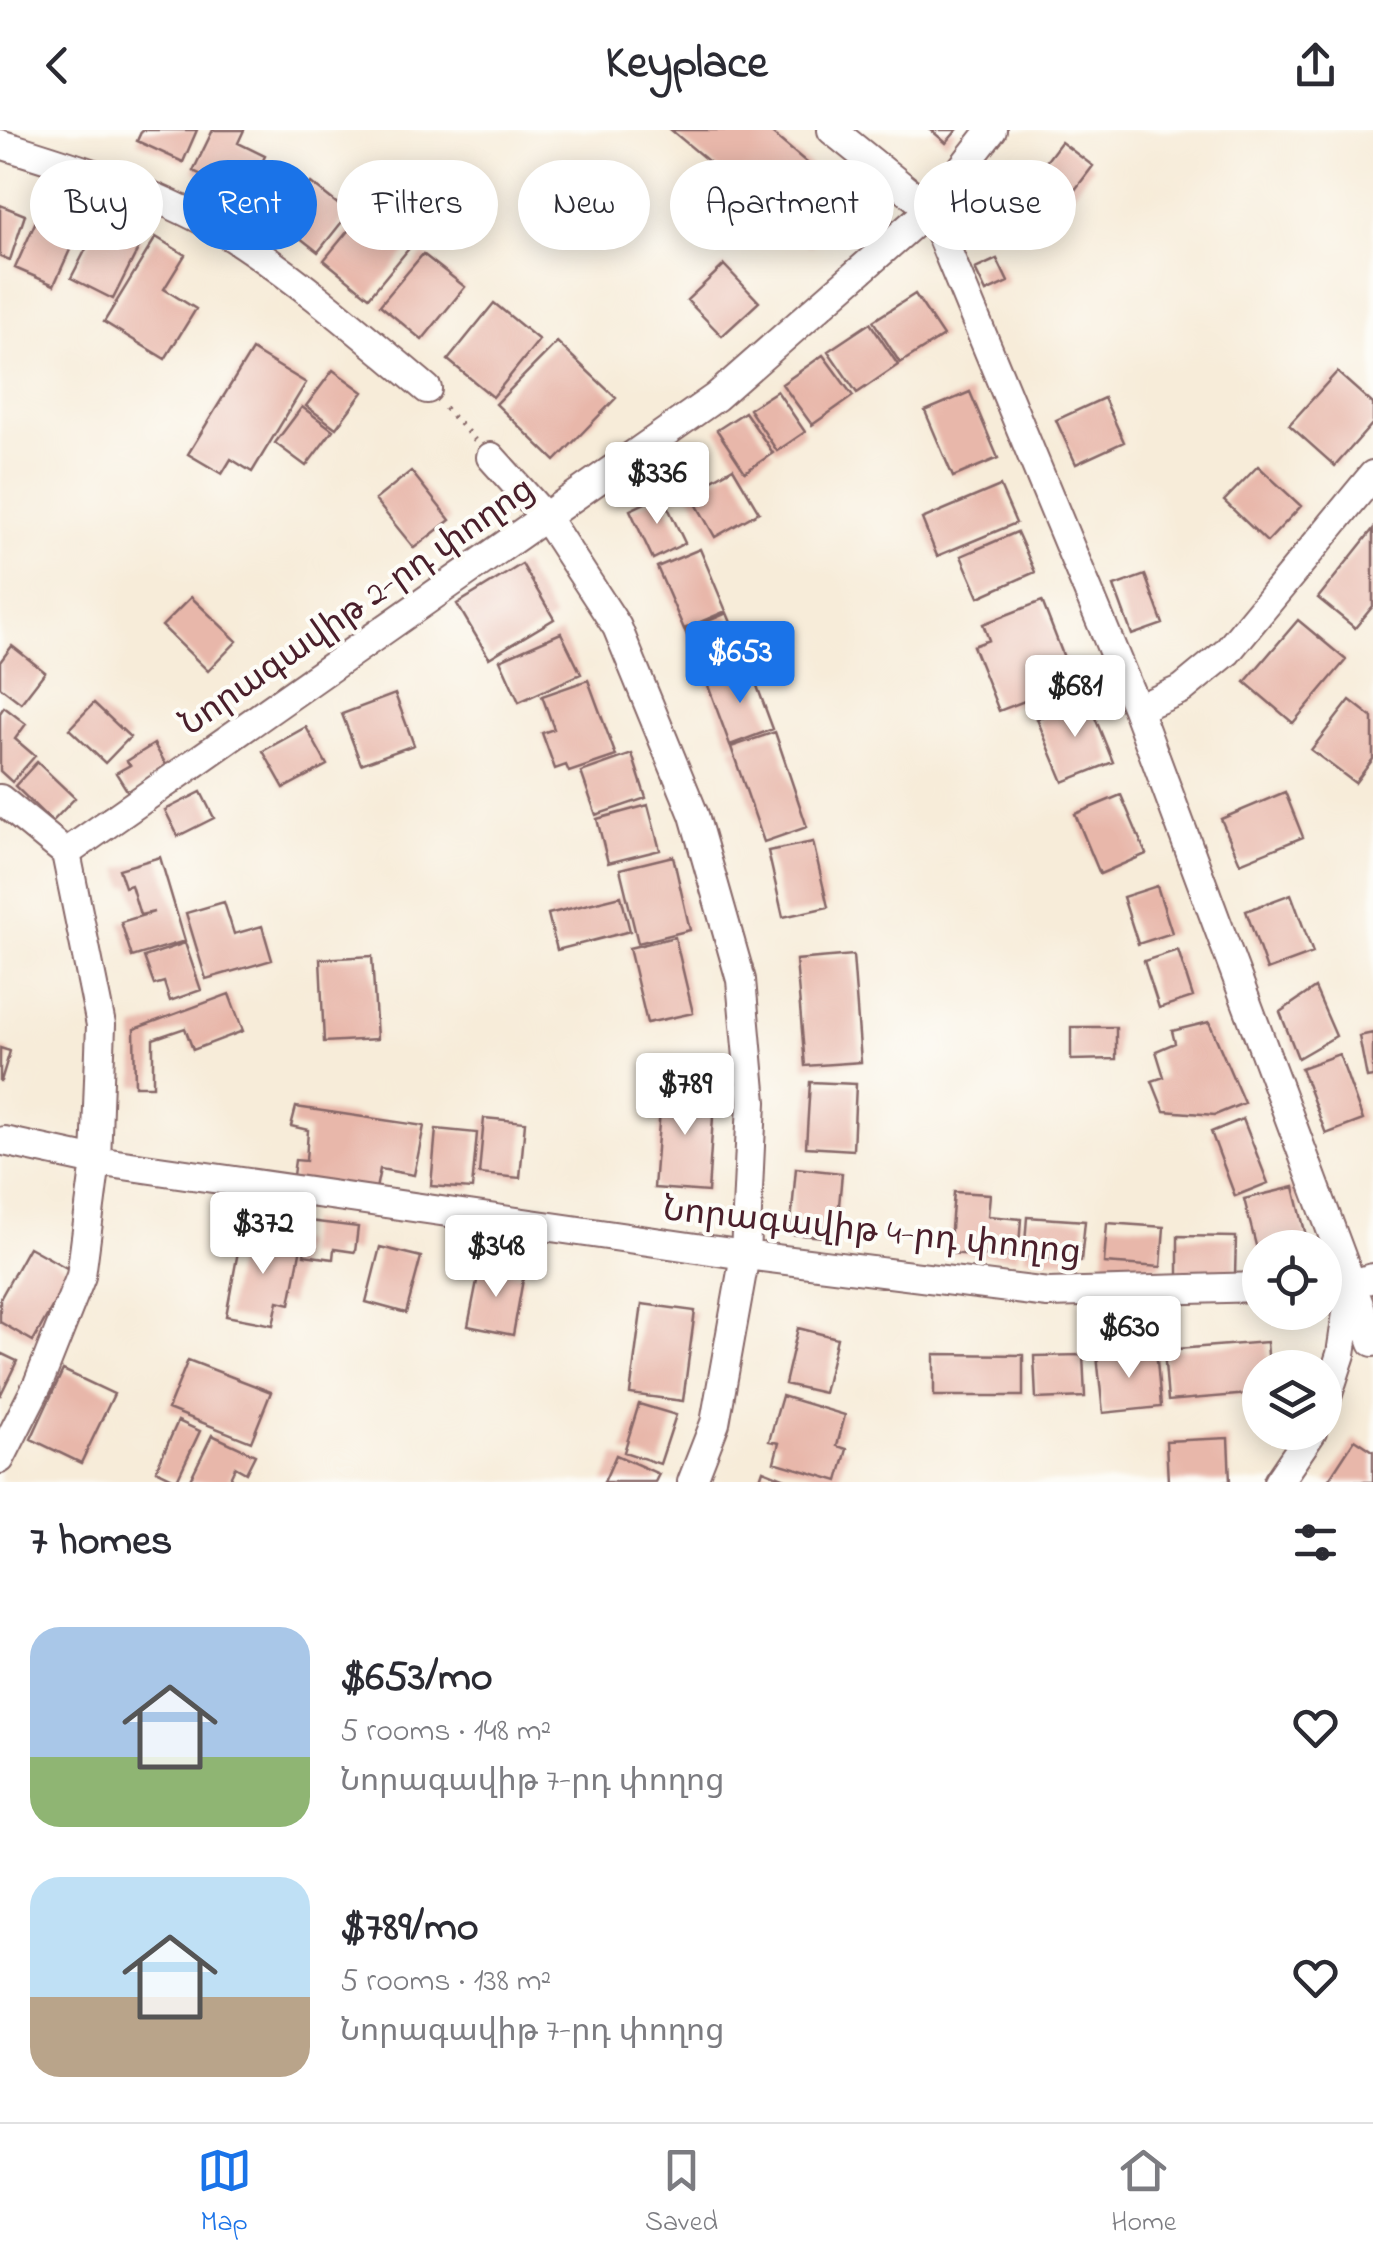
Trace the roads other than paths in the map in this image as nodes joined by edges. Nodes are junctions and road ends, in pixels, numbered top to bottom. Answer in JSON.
{"nodes":[{"id":1,"x":832,"y":130,"type":"edge"},
{"id":2,"x":992,"y":130,"type":"edge"},
{"id":3,"x":0,"y":144,"type":"edge"},
{"id":4,"x":969,"y":160,"type":"edge"},
{"id":5,"x":914,"y":197,"type":"edge"},
{"id":6,"x":914,"y":224,"type":"edge"},
{"id":7,"x":947,"y":250,"type":"edge"},
{"id":8,"x":427,"y":388,"type":"road end"},
{"id":9,"x":490,"y":457,"type":"road end"},
{"id":10,"x":1373,"y":475,"type":"edge"},
{"id":11,"x":546,"y":518,"type":"junction"},
{"id":12,"x":1137,"y":709,"type":"junction"},
{"id":13,"x":0,"y":800,"type":"edge"},
{"id":14,"x":66,"y":853,"type":"junction"},
{"id":15,"x":4,"y":1141,"type":"dead end"},
{"id":16,"x":96,"y":1162,"type":"junction"},
{"id":17,"x":745,"y":1255,"type":"junction"},
{"id":18,"x":1350,"y":1282,"type":"edge"},
{"id":19,"x":1242,"y":1288,"type":"edge"},
{"id":20,"x":1373,"y":1342,"type":"edge"},
{"id":21,"x":1341,"y":1350,"type":"edge"},
{"id":22,"x":1300,"y":1450,"type":"edge"},
{"id":23,"x":0,"y":1459,"type":"edge"},
{"id":24,"x":692,"y":1482,"type":"edge"},
{"id":25,"x":1278,"y":1482,"type":"edge"}],
"edges":[{"from":1,"to":5,"type":"street"},
{"from":2,"to":4,"type":"street","name":"Նորագավիթ 2-րդ փողոց"},
{"from":3,"to":8,"type":"street"},
{"from":6,"to":11,"type":"street","name":"Նորագավիթ 2-րդ փողոց"},
{"from":7,"to":12,"type":"street"},
{"from":9,"to":11,"type":"street"},
{"from":10,"to":12,"type":"street"},
{"from":11,"to":14,"type":"street","name":"Նորագավիթ 2-րդ փողոց"},
{"from":11,"to":17,"type":"street"},
{"from":12,"to":18,"type":"street"},
{"from":13,"to":14,"type":"street"},
{"from":14,"to":16,"type":"street"},
{"from":15,"to":16,"type":"street","name":"Նորագավիթ 4-րդ փողոց"},
{"from":16,"to":17,"type":"street","name":"Նորագավիթ 4-րդ փողոց"},
{"from":16,"to":23,"type":"street"},
{"from":17,"to":19,"type":"street","name":"Նորագավիթ 4-րդ փողոց"},
{"from":17,"to":24,"type":"street"},
{"from":18,"to":20,"type":"street"},
{"from":18,"to":21,"type":"street"},
{"from":22,"to":25,"type":"street"}]}
